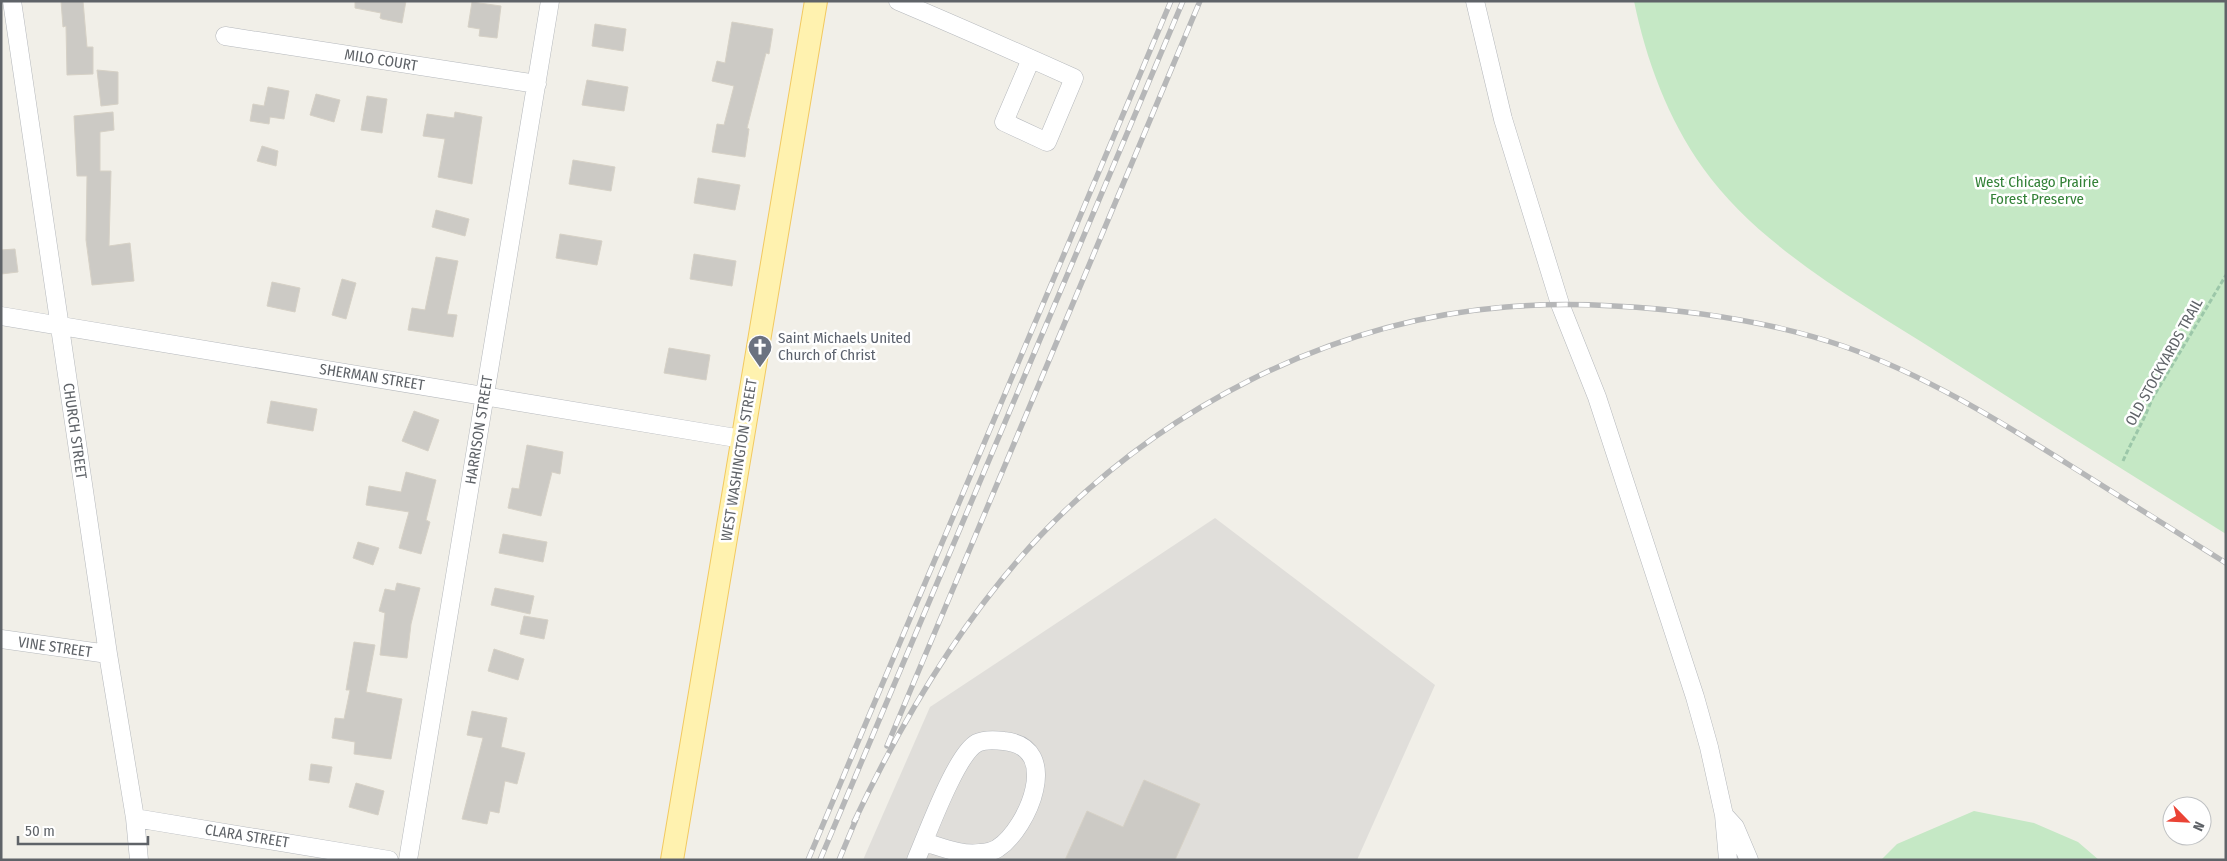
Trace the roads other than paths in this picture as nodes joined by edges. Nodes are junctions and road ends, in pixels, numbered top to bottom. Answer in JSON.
{"nodes":[{"id":1,"x":12,"y":1,"type":"edge"},
{"id":2,"x":550,"y":1,"type":"edge"},
{"id":3,"x":816,"y":1,"type":"edge"},
{"id":4,"x":898,"y":1,"type":"edge"},
{"id":5,"x":1474,"y":1,"type":"edge"},
{"id":6,"x":226,"y":36,"type":"dead end"},
{"id":7,"x":1031,"y":59,"type":"junction"},
{"id":8,"x":537,"y":84,"type":"junction"},
{"id":9,"x":1,"y":316,"type":"edge"},
{"id":10,"x":59,"y":326,"type":"junction"},
{"id":11,"x":484,"y":395,"type":"junction"},
{"id":12,"x":742,"y":439,"type":"junction"},
{"id":13,"x":1,"y":639,"type":"edge"},
{"id":14,"x":108,"y":654,"type":"junction"},
{"id":15,"x":1724,"y":815,"type":"junction"},
{"id":16,"x":135,"y":818,"type":"junction"},
{"id":17,"x":924,"y":842,"type":"junction"},
{"id":18,"x":138,"y":860,"type":"edge"},
{"id":19,"x":389,"y":860,"type":"edge"},
{"id":20,"x":408,"y":860,"type":"edge"},
{"id":21,"x":672,"y":860,"type":"edge"},
{"id":22,"x":916,"y":860,"type":"edge"},
{"id":23,"x":1728,"y":860,"type":"edge"},
{"id":24,"x":1749,"y":860,"type":"edge"}],
"edges":[{"from":1,"to":10,"type":"street","name":"CHURCH STREET"},
{"from":2,"to":8,"type":"street","name":"HARRISON STREET"},
{"from":3,"to":12,"type":"main road","name":"WEST WASHINGTON STREET"},
{"from":4,"to":7,"type":"street"},
{"from":5,"to":15,"type":"street"},
{"from":6,"to":8,"type":"street","name":"MILO COURT"},
{"from":7,"to":7,"type":"street"},
{"from":8,"to":11,"type":"street","name":"HARRISON STREET"},
{"from":9,"to":10,"type":"street","name":"SHERMAN STREET"},
{"from":10,"to":11,"type":"street","name":"SHERMAN STREET"},
{"from":10,"to":14,"type":"street","name":"CHURCH STREET"},
{"from":11,"to":12,"type":"street","name":"SHERMAN STREET"},
{"from":11,"to":20,"type":"street","name":"HARRISON STREET"},
{"from":12,"to":21,"type":"main road","name":"WEST WASHINGTON STREET"},
{"from":13,"to":14,"type":"street","name":"VINE STREET"},
{"from":14,"to":16,"type":"street","name":"CHURCH STREET"},
{"from":15,"to":23,"type":"street"},
{"from":15,"to":24,"type":"street"},
{"from":16,"to":18,"type":"street","name":"CHURCH STREET"},
{"from":16,"to":19,"type":"street","name":"CLARA STREET"},
{"from":17,"to":17,"type":"street"},
{"from":17,"to":22,"type":"street"}]}
